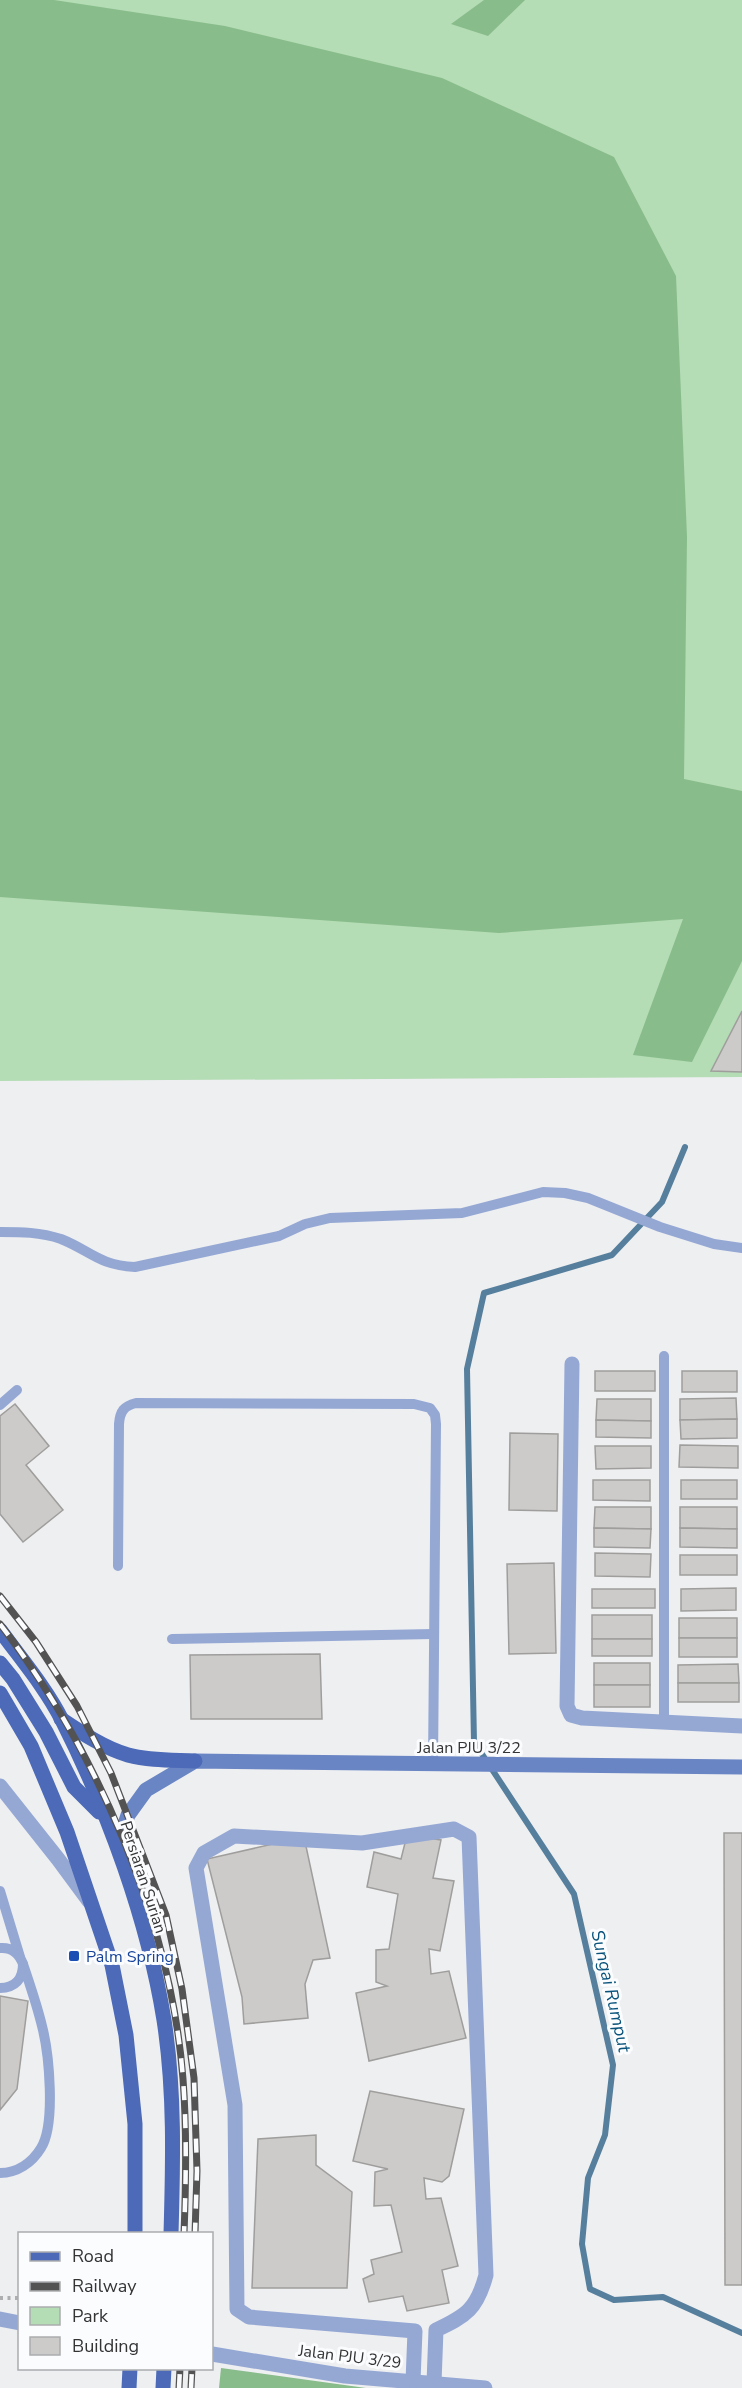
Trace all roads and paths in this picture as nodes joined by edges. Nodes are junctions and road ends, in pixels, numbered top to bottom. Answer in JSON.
{"nodes":[{"id":1,"x":0,"y":1232,"type":"edge"},
{"id":2,"x":742,"y":1248,"type":"edge"},
{"id":3,"x":664,"y":1356,"type":"dead end"},
{"id":4,"x":572,"y":1364,"type":"dead end"},
{"id":5,"x":17,"y":1390,"type":"dead end"},
{"id":6,"x":0,"y":1405,"type":"edge"},
{"id":7,"x":117,"y":1566,"type":"dead end"},
{"id":8,"x":0,"y":1630,"type":"edge"},
{"id":9,"x":433,"y":1634,"type":"junction"},
{"id":10,"x":172,"y":1639,"type":"dead end"},
{"id":11,"x":0,"y":1663,"type":"edge"},
{"id":12,"x":0,"y":1693,"type":"edge"},
{"id":13,"x":61,"y":1719,"type":"junction"},
{"id":14,"x":664,"y":1722,"type":"junction"},
{"id":15,"x":742,"y":1726,"type":"edge"},
{"id":16,"x":195,"y":1761,"type":"junction"},
{"id":17,"x":433,"y":1765,"type":"junction"},
{"id":18,"x":742,"y":1767,"type":"edge"},
{"id":19,"x":0,"y":1786,"type":"edge"},
{"id":20,"x":106,"y":1820,"type":"junction"},
{"id":21,"x":118,"y":1845,"type":"junction"},
{"id":22,"x":0,"y":1891,"type":"edge"},
{"id":23,"x":92,"y":1906,"type":"junction"},
{"id":24,"x":0,"y":1948,"type":"edge"},
{"id":25,"x":22,"y":1961,"type":"junction"},
{"id":26,"x":0,"y":1988,"type":"edge"},
{"id":27,"x":0,"y":2173,"type":"edge"},
{"id":28,"x":135,"y":2232,"type":"edge"},
{"id":29,"x":171,"y":2232,"type":"edge"},
{"id":30,"x":0,"y":2298,"type":"edge"},
{"id":31,"x":18,"y":2298,"type":"edge"},
{"id":32,"x":0,"y":2319,"type":"edge"},
{"id":33,"x":18,"y":2323,"type":"edge"},
{"id":34,"x":213,"y":2354,"type":"edge"},
{"id":35,"x":130,"y":2370,"type":"edge"},
{"id":36,"x":164,"y":2370,"type":"edge"},
{"id":37,"x":412,"y":2381,"type":"junction"},
{"id":38,"x":434,"y":2383,"type":"junction"},
{"id":39,"x":129,"y":2388,"type":"edge"},
{"id":40,"x":163,"y":2388,"type":"edge"},
{"id":41,"x":485,"y":2388,"type":"edge"}],
"edges":[{"from":1,"to":2,"type":"lane"},
{"from":3,"to":14,"type":"lane"},
{"from":4,"to":14,"type":"street"},
{"from":5,"to":6,"type":"lane"},
{"from":7,"to":9,"type":"lane"},
{"from":8,"to":13,"type":"main road","name":"Persiaran Surian"},
{"from":9,"to":10,"type":"lane"},
{"from":9,"to":17,"type":"lane"},
{"from":11,"to":20,"type":"main road"},
{"from":12,"to":23,"type":"main road"},
{"from":13,"to":16,"type":"main road"},
{"from":13,"to":20,"type":"main road","name":"Persiaran Surian"},
{"from":14,"to":15,"type":"street"},
{"from":16,"to":17,"type":"street","name":"Jalan PJU 3/22"},
{"from":16,"to":21,"type":"street"},
{"from":17,"to":18,"type":"street","name":"Jalan PJU 3/22"},
{"from":19,"to":23,"type":"street"},
{"from":20,"to":21,"type":"main road","name":"Persiaran Surian"},
{"from":21,"to":29,"type":"main road","name":"Persiaran Surian"},
{"from":22,"to":25,"type":"lane"},
{"from":23,"to":28,"type":"main road"},
{"from":24,"to":25,"type":"lane"},
{"from":25,"to":26,"type":"lane"},
{"from":25,"to":27,"type":"lane"},
{"from":30,"to":31,"type":"path"},
{"from":32,"to":33,"type":"street"},
{"from":34,"to":37,"type":"street","name":"Jalan PJU 3/29"},
{"from":35,"to":39,"type":"main road"},
{"from":36,"to":40,"type":"main road"},
{"from":37,"to":38,"type":"street","name":"Jalan PJU 3/29"},
{"from":37,"to":38,"type":"street"},
{"from":38,"to":41,"type":"street","name":"Jalan PJU 3/29"}]}
